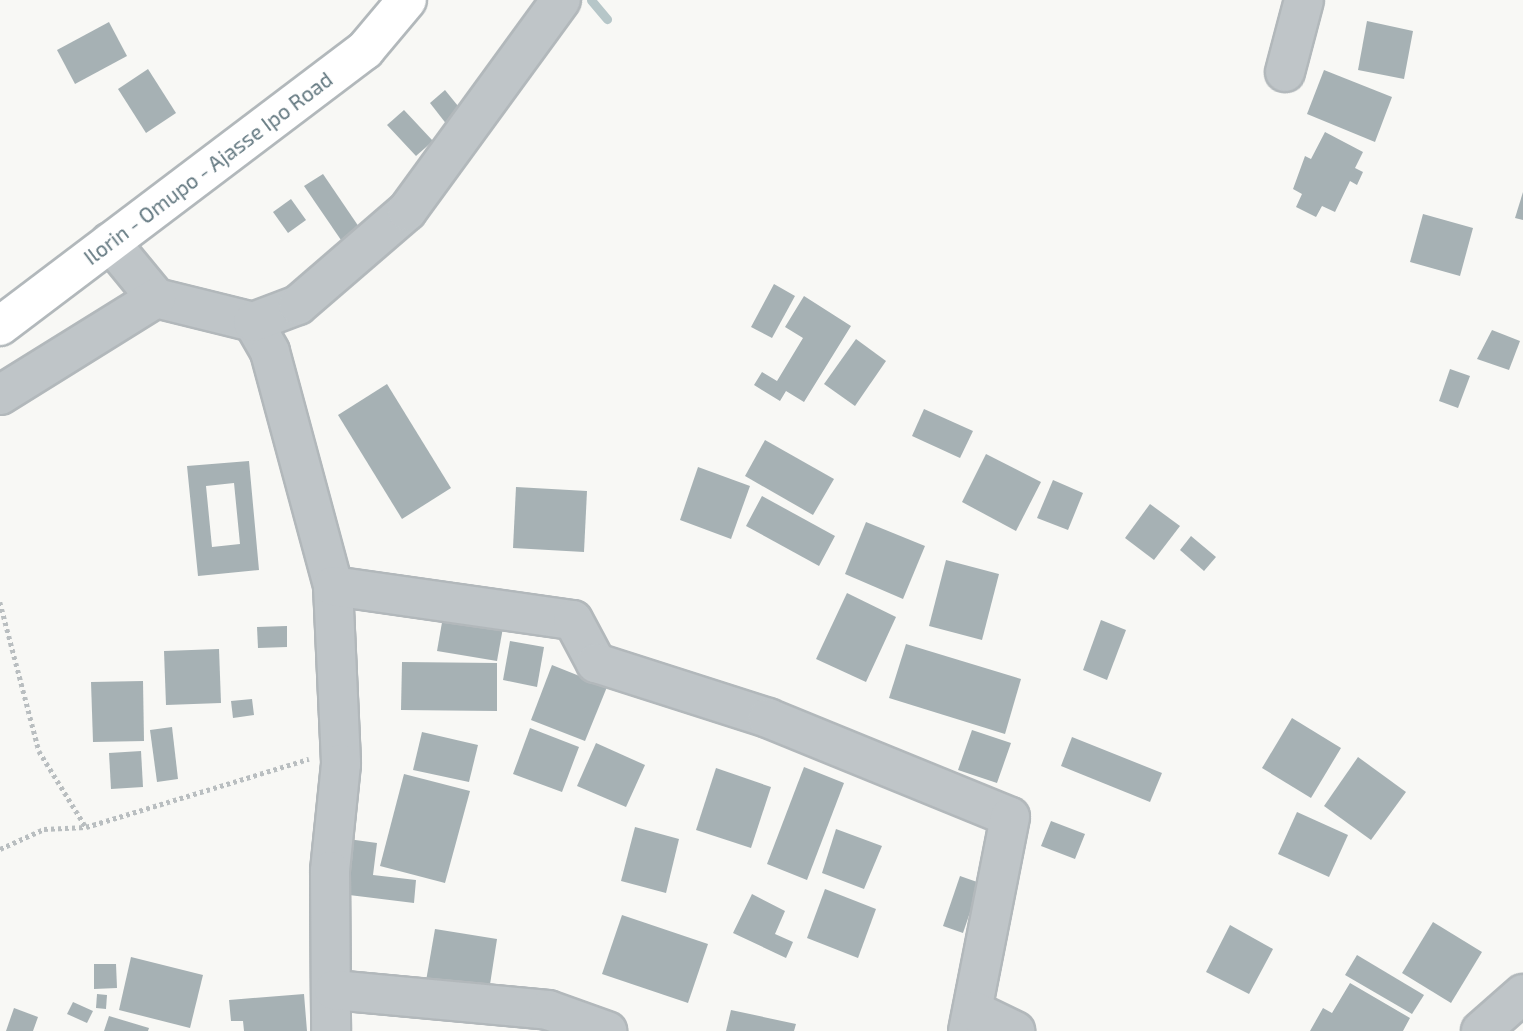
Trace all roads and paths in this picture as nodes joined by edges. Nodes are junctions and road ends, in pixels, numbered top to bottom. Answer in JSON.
{"nodes":[{"id":1,"x":407,"y":0,"type":"edge"},
{"id":2,"x":561,"y":0,"type":"edge"},
{"id":3,"x":1304,"y":0,"type":"edge"},
{"id":4,"x":1285,"y":72,"type":"dead end"},
{"id":5,"x":110,"y":242,"type":"junction"},
{"id":6,"x":156,"y":298,"type":"junction"},
{"id":7,"x":253,"y":322,"type":"junction"},
{"id":8,"x":0,"y":326,"type":"edge"},
{"id":9,"x":0,"y":395,"type":"edge"},
{"id":10,"x":333,"y":586,"type":"junction"},
{"id":11,"x":0,"y":602,"type":"edge"},
{"id":12,"x":340,"y":750,"type":"junction"},
{"id":13,"x":86,"y":827,"type":"junction"},
{"id":14,"x":0,"y":849,"type":"edge"},
{"id":15,"x":334,"y":990,"type":"junction"},
{"id":16,"x":1523,"y":994,"type":"edge"},
{"id":17,"x":971,"y":1021,"type":"edge"},
{"id":18,"x":331,"y":1031,"type":"edge"},
{"id":19,"x":607,"y":1031,"type":"edge"},
{"id":20,"x":1015,"y":1031,"type":"edge"},
{"id":21,"x":1481,"y":1031,"type":"edge"}],
"edges":[{"from":1,"to":5,"type":"highway","name":"Ilorin - Omupo - Ajasse Ipo Road"},
{"from":2,"to":7,"type":"street"},
{"from":3,"to":4,"type":"street"},
{"from":5,"to":6,"type":"street"},
{"from":5,"to":8,"type":"highway","name":"Ilorin - Omupo - Ajasse Ipo Road"},
{"from":6,"to":7,"type":"street"},
{"from":6,"to":9,"type":"street"},
{"from":7,"to":10,"type":"street"},
{"from":10,"to":12,"type":"street"},
{"from":10,"to":17,"type":"street"},
{"from":11,"to":13,"type":"path"},
{"from":12,"to":13,"type":"path"},
{"from":12,"to":15,"type":"street"},
{"from":13,"to":14,"type":"path"},
{"from":15,"to":18,"type":"street"},
{"from":15,"to":19,"type":"street"},
{"from":16,"to":21,"type":"street"},
{"from":17,"to":20,"type":"street"}]}
